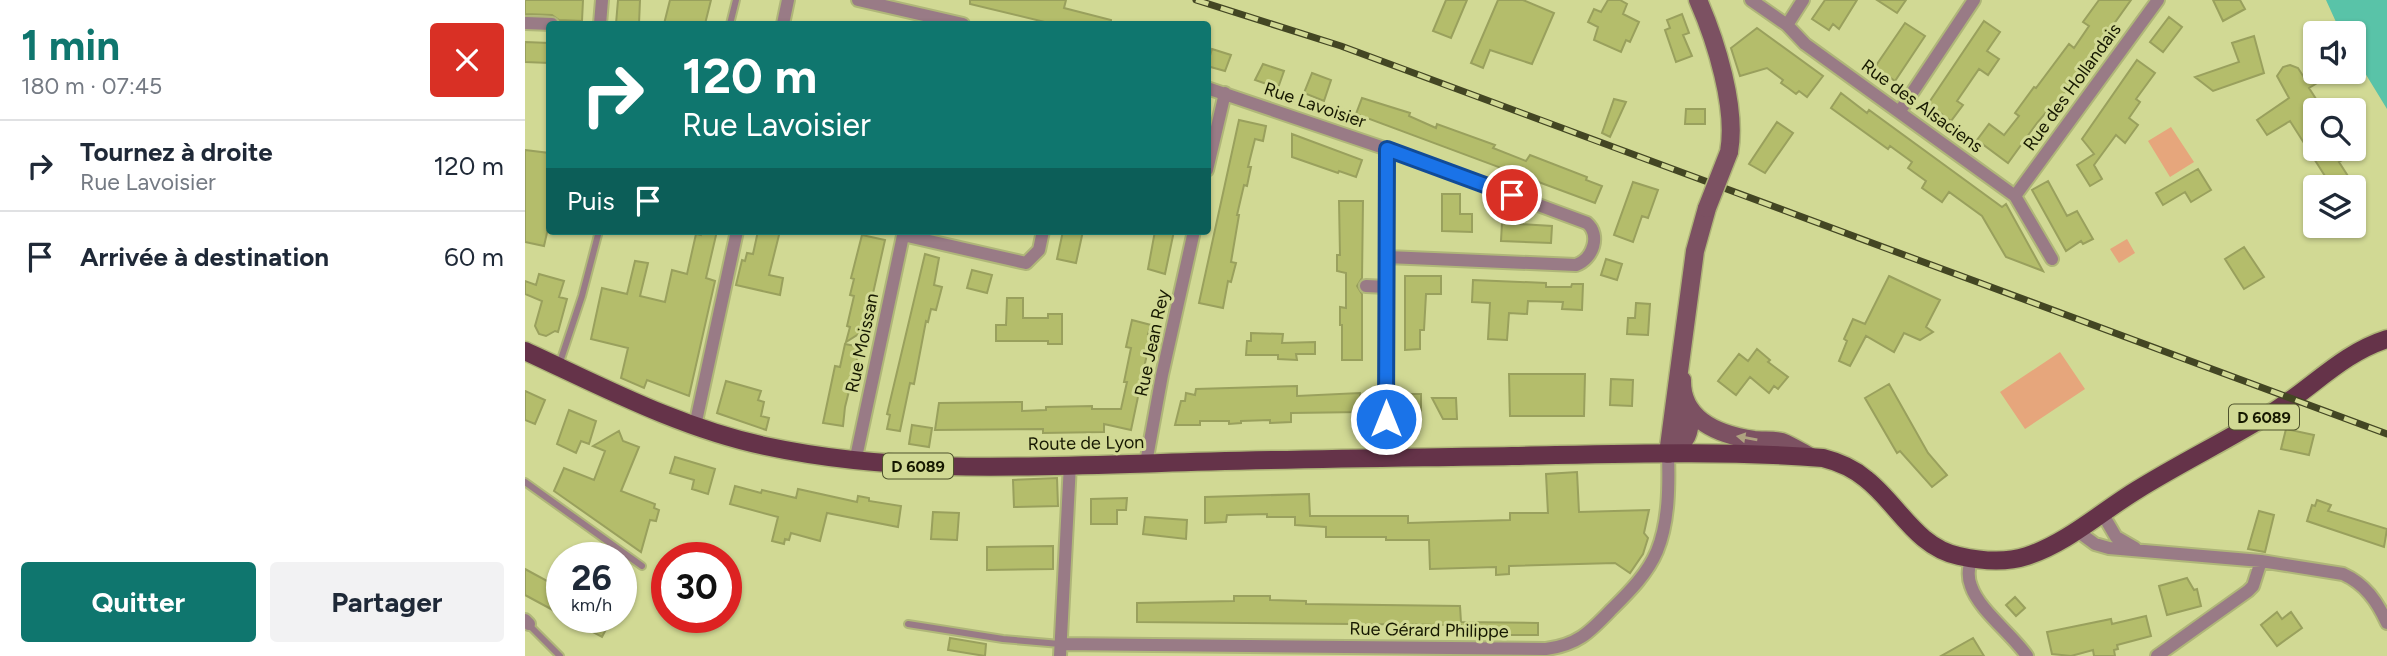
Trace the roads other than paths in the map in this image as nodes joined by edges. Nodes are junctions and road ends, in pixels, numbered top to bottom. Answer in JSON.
{"nodes":[{"id":1,"x":602,"y":0,"type":"edge"},
{"id":2,"x":736,"y":0,"type":"edge"},
{"id":3,"x":788,"y":0,"type":"edge"},
{"id":4,"x":858,"y":0,"type":"edge"},
{"id":5,"x":1698,"y":0,"type":"edge"},
{"id":6,"x":1751,"y":0,"type":"edge"},
{"id":7,"x":1803,"y":0,"type":"edge"},
{"id":8,"x":1974,"y":0,"type":"edge"},
{"id":9,"x":2158,"y":0,"type":"edge"},
{"id":10,"x":600,"y":21,"type":"edge"},
{"id":11,"x":731,"y":21,"type":"edge"},
{"id":12,"x":784,"y":21,"type":"edge"},
{"id":13,"x":941,"y":21,"type":"edge"},
{"id":14,"x":525,"y":23,"type":"edge"},
{"id":15,"x":546,"y":24,"type":"edge"},
{"id":16,"x":1787,"y":24,"type":"junction"},
{"id":17,"x":1211,"y":89,"type":"edge"},
{"id":18,"x":1225,"y":93,"type":"junction"},
{"id":19,"x":1900,"y":111,"type":"junction"},
{"id":20,"x":1387,"y":149,"type":"junction"},
{"id":21,"x":1211,"y":153,"type":"edge"},
{"id":22,"x":2015,"y":196,"type":"junction"},
{"id":23,"x":598,"y":235,"type":"edge"},
{"id":24,"x":736,"y":235,"type":"edge"},
{"id":25,"x":903,"y":235,"type":"edge"},
{"id":26,"x":911,"y":235,"type":"edge"},
{"id":27,"x":1042,"y":235,"type":"edge"},
{"id":28,"x":1193,"y":235,"type":"edge"},
{"id":29,"x":1387,"y":257,"type":"junction"},
{"id":30,"x":2052,"y":259,"type":"dead end"},
{"id":31,"x":1366,"y":286,"type":"dead end"},
{"id":32,"x":1387,"y":287,"type":"junction"},
{"id":33,"x":2387,"y":339,"type":"edge"},
{"id":34,"x":1683,"y":347,"type":"junction"},
{"id":35,"x":525,"y":351,"type":"edge"},
{"id":36,"x":558,"y":367,"type":"junction"},
{"id":37,"x":1690,"y":411,"type":"junction"},
{"id":38,"x":695,"y":426,"type":"junction"},
{"id":39,"x":1668,"y":454,"type":"junction"},
{"id":40,"x":1811,"y":457,"type":"junction"},
{"id":41,"x":1386,"y":459,"type":"junction"},
{"id":42,"x":855,"y":462,"type":"junction"},
{"id":43,"x":1146,"y":463,"type":"junction"},
{"id":44,"x":1070,"y":464,"type":"junction"},
{"id":45,"x":525,"y":482,"type":"edge"},
{"id":46,"x":2102,"y":513,"type":"junction"},
{"id":47,"x":2076,"y":530,"type":"junction"},
{"id":48,"x":2142,"y":551,"type":"junction"},
{"id":49,"x":1971,"y":558,"type":"junction"},
{"id":50,"x":2261,"y":561,"type":"junction"},
{"id":51,"x":642,"y":566,"type":"dead end"},
{"id":52,"x":527,"y":622,"type":"edge"},
{"id":53,"x":2387,"y":623,"type":"edge"},
{"id":54,"x":908,"y":624,"type":"dead end"},
{"id":55,"x":1060,"y":650,"type":"edge"},
{"id":56,"x":1533,"y":652,"type":"edge"},
{"id":57,"x":560,"y":656,"type":"edge"},
{"id":58,"x":2027,"y":656,"type":"edge"},
{"id":59,"x":2157,"y":656,"type":"edge"}],
"edges":[{"from":1,"to":10,"type":"street"},
{"from":2,"to":11,"type":"lane"},
{"from":3,"to":12,"type":"street"},
{"from":4,"to":13,"type":"street"},
{"from":5,"to":34,"type":"main road","bridge":true},
{"from":6,"to":16,"type":"street","name":"Rue des Alsaciens"},
{"from":7,"to":16,"type":"street"},
{"from":8,"to":19,"type":"street"},
{"from":9,"to":22,"type":"street","name":"Rue des Hollandais"},
{"from":14,"to":15,"type":"street"},
{"from":16,"to":19,"type":"street","name":"Rue des Alsaciens"},
{"from":17,"to":18,"type":"street","name":"Rue Lavoisier"},
{"from":18,"to":20,"type":"street","name":"Rue Lavoisier"},
{"from":18,"to":21,"type":"street"},
{"from":19,"to":22,"type":"street","name":"Rue des Alsaciens"},
{"from":20,"to":29,"type":"street"},
{"from":20,"to":29,"type":"street","name":"Rue Lavoisier"},
{"from":22,"to":30,"type":"street","name":"Rue des Alsaciens"},
{"from":23,"to":36,"type":"lane"},
{"from":24,"to":38,"type":"street"},
{"from":25,"to":42,"type":"street","name":"Rue Moissan"},
{"from":26,"to":27,"type":"street"},
{"from":28,"to":43,"type":"street","name":"Rue Jean Rey"},
{"from":29,"to":32,"type":"street"},
{"from":31,"to":32,"type":"street"},
{"from":32,"to":41,"type":"street"},
{"from":33,"to":46,"type":"main road","number":"D 6089"},
{"from":34,"to":37,"type":"main road"},
{"from":34,"to":39,"type":"main road"},
{"from":35,"to":36,"type":"main road","name":"Route de Lyon","number":"D 6089"},
{"from":36,"to":38,"type":"main road","name":"Route de Lyon","number":"D 6089"},
{"from":37,"to":39,"type":"main road"},
{"from":40,"to":37,"type":"main road","one_way":true},
{"from":38,"to":42,"type":"main road","name":"Route de Lyon","number":"D 6089"},
{"from":39,"to":40,"type":"main road","number":"D 6089"},
{"from":39,"to":41,"type":"main road","name":"Route de Lyon","number":"D 6089"},
{"from":39,"to":56,"type":"street","name":"Rue Gérard Philippe"},
{"from":40,"to":49,"type":"main road","number":"D 6089"},
{"from":41,"to":43,"type":"main road","name":"Route de Lyon","number":"D 6089"},
{"from":42,"to":44,"type":"main road","name":"Route de Lyon","number":"D 6089"},
{"from":43,"to":44,"type":"main road","name":"Route de Lyon","number":"D 6089"},
{"from":44,"to":55,"type":"street"},
{"from":45,"to":51,"type":"lane"},
{"from":46,"to":47,"type":"main road","number":"D 6089"},
{"from":46,"to":48,"type":"street"},
{"from":47,"to":48,"type":"street"},
{"from":47,"to":49,"type":"main road","number":"D 6089"},
{"from":48,"to":50,"type":"street"},
{"from":49,"to":58,"type":"street"},
{"from":50,"to":53,"type":"street"},
{"from":50,"to":59,"type":"street"},
{"from":52,"to":57,"type":"lane"},
{"from":54,"to":55,"type":"lane"},
{"from":55,"to":56,"type":"street","name":"Rue Gérard Philippe"}]}
